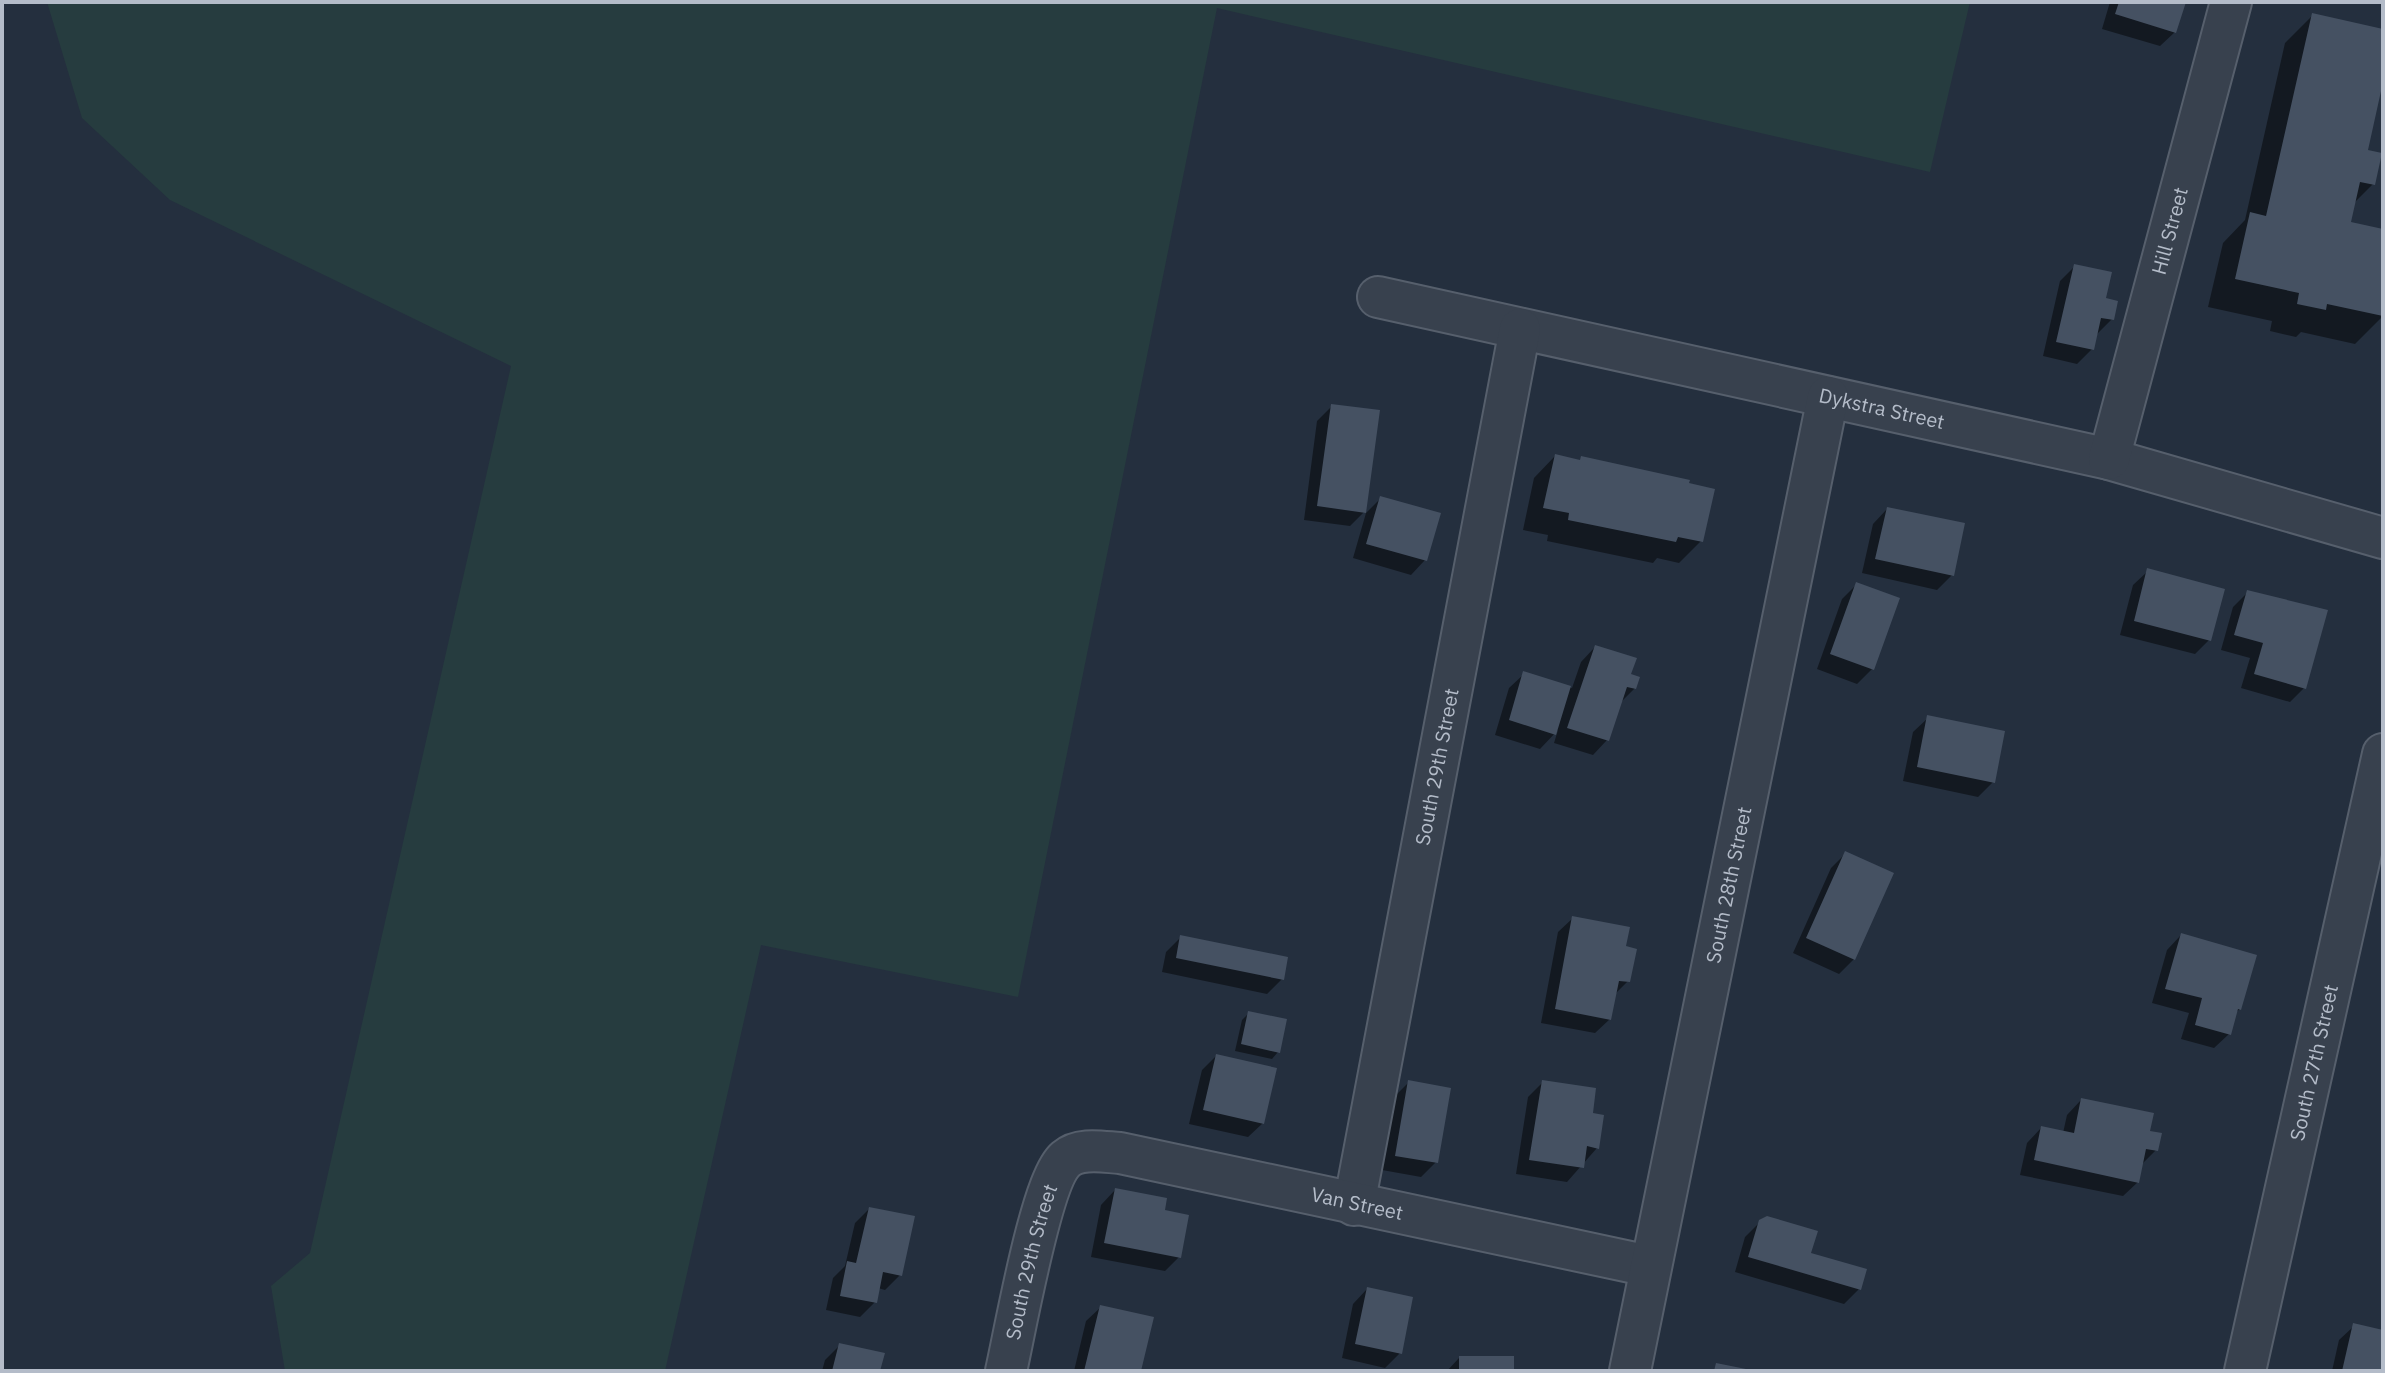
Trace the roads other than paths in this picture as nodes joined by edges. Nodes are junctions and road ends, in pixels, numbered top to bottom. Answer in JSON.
{"nodes":[{"id":1,"x":2231,"y":2,"type":"edge"},
{"id":2,"x":1378,"y":297,"type":"dead end"},
{"id":3,"x":1520,"y":329,"type":"junction"},
{"id":4,"x":1828,"y":397,"type":"junction"},
{"id":5,"x":2109,"y":459,"type":"junction"},
{"id":6,"x":2383,"y":538,"type":"edge"},
{"id":7,"x":2383,"y":754,"type":"edge"},
{"id":8,"x":1067,"y":1157,"type":"joint"},
{"id":9,"x":1354,"y":1205,"type":"junction"},
{"id":10,"x":1649,"y":1266,"type":"junction"},
{"id":11,"x":1006,"y":1371,"type":"edge"},
{"id":12,"x":1630,"y":1371,"type":"edge"},
{"id":13,"x":2245,"y":1371,"type":"edge"}],
"edges":[{"from":1,"to":5,"type":"street","name":"Hill Street"},
{"from":2,"to":3,"type":"street","name":"Dykstra Street"},
{"from":3,"to":4,"type":"street","name":"Dykstra Street"},
{"from":3,"to":9,"type":"street","name":"South 29th Street"},
{"from":4,"to":5,"type":"street","name":"Dykstra Street"},
{"from":4,"to":10,"type":"street","name":"South 28th Street"},
{"from":5,"to":6,"type":"street","name":"Dykstra Street"},
{"from":7,"to":13,"type":"street","name":"South 27th Street"},
{"from":8,"to":9,"type":"street","name":"Van Street"},
{"from":8,"to":11,"type":"street","name":"South 29th Street"},
{"from":9,"to":10,"type":"street","name":"Van Street"},
{"from":10,"to":12,"type":"street","name":"South 28th Street"}]}
